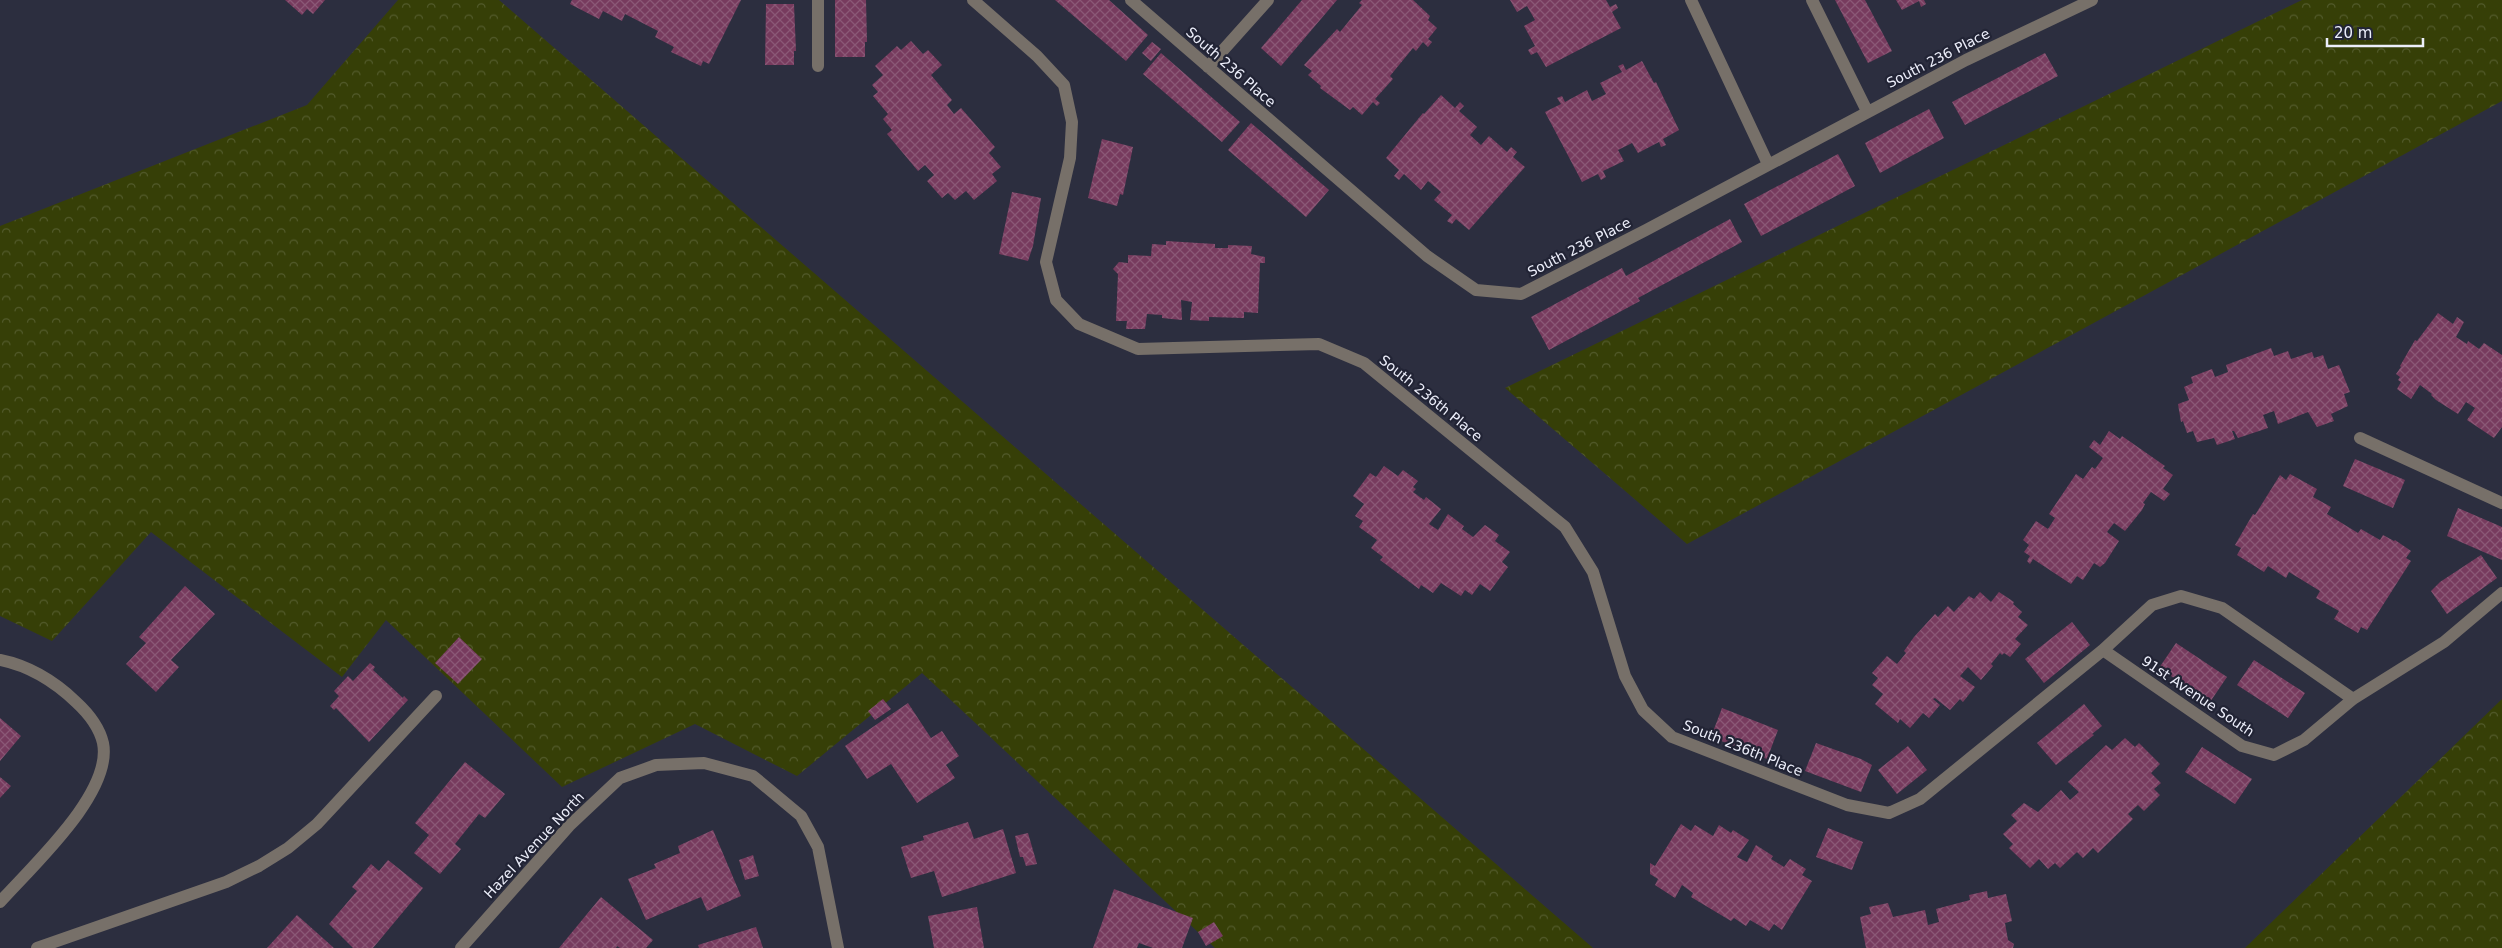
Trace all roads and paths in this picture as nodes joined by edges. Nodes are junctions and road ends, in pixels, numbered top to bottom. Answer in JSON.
{"nodes":[{"id":1,"x":818,"y":0,"type":"edge"},
{"id":2,"x":973,"y":0,"type":"edge"},
{"id":3,"x":1131,"y":0,"type":"edge"},
{"id":4,"x":1268,"y":0,"type":"edge"},
{"id":5,"x":1691,"y":0,"type":"edge"},
{"id":6,"x":1812,"y":0,"type":"edge"},
{"id":7,"x":2092,"y":0,"type":"edge"},
{"id":8,"x":818,"y":66,"type":"dead end"},
{"id":9,"x":1208,"y":67,"type":"junction"},
{"id":10,"x":1867,"y":111,"type":"junction"},
{"id":11,"x":1768,"y":164,"type":"junction"},
{"id":12,"x":2360,"y":438,"type":"dead end"},
{"id":13,"x":2502,"y":503,"type":"edge"},
{"id":14,"x":2502,"y":593,"type":"edge"},
{"id":15,"x":2103,"y":650,"type":"junction"},
{"id":16,"x":0,"y":660,"type":"edge"},
{"id":17,"x":436,"y":696,"type":"dead end"},
{"id":18,"x":2352,"y":699,"type":"junction"},
{"id":19,"x":0,"y":902,"type":"edge"},
{"id":20,"x":37,"y":948,"type":"edge"},
{"id":21,"x":461,"y":948,"type":"edge"},
{"id":22,"x":838,"y":948,"type":"edge"}],
"edges":[{"from":1,"to":8,"type":"street"},
{"from":2,"to":15,"type":"street","name":"South 236th Place"},
{"from":3,"to":9,"type":"street","name":"South 236 Place"},
{"from":4,"to":9,"type":"street"},
{"from":5,"to":11,"type":"street"},
{"from":6,"to":10,"type":"street"},
{"from":7,"to":10,"type":"street","name":"South 236 Place"},
{"from":9,"to":11,"type":"street","name":"South 236 Place"},
{"from":10,"to":11,"type":"street","name":"South 236 Place"},
{"from":12,"to":13,"type":"street"},
{"from":14,"to":18,"type":"street","name":"91st Avenue South"},
{"from":15,"to":18,"type":"street"},
{"from":15,"to":18,"type":"street","name":"91st Avenue South"},
{"from":16,"to":19,"type":"street"},
{"from":17,"to":20,"type":"street"},
{"from":21,"to":22,"type":"street","name":"Hazel Avenue North"}]}
